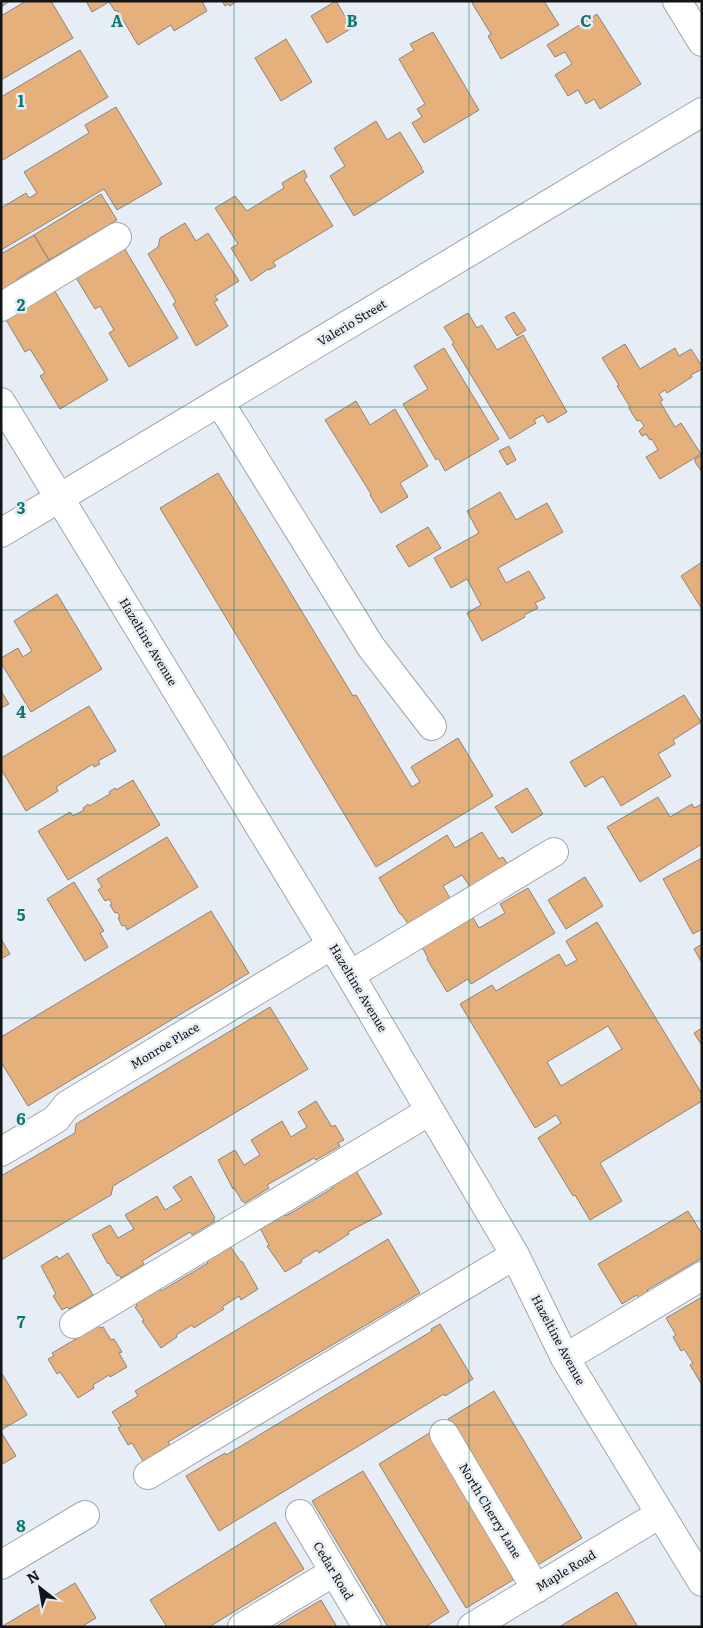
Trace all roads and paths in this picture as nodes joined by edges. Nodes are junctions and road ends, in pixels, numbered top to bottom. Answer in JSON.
{"nodes":[{"id":1,"x":677,"y":1,"type":"edge"},
{"id":2,"x":702,"y":42,"type":"edge"},
{"id":3,"x":702,"y":112,"type":"edge"},
{"id":4,"x":117,"y":237,"type":"dead end"},
{"id":5,"x":1,"y":307,"type":"edge"},
{"id":6,"x":1,"y":402,"type":"edge"},
{"id":7,"x":220,"y":403,"type":"junction"},
{"id":8,"x":60,"y":497,"type":"junction"},
{"id":9,"x":1,"y":533,"type":"edge"},
{"id":10,"x":432,"y":726,"type":"dead end"},
{"id":11,"x":554,"y":852,"type":"dead end"},
{"id":12,"x":332,"y":945,"type":"junction"},
{"id":13,"x":350,"y":975,"type":"junction"},
{"id":14,"x":430,"y":1111,"type":"junction"},
{"id":15,"x":1,"y":1152,"type":"edge"},
{"id":16,"x":515,"y":1255,"type":"junction"},
{"id":17,"x":702,"y":1276,"type":"edge"},
{"id":18,"x":74,"y":1324,"type":"dead end"},
{"id":19,"x":566,"y":1358,"type":"junction"},
{"id":20,"x":444,"y":1434,"type":"dead end"},
{"id":21,"x":148,"y":1474,"type":"dead end"},
{"id":22,"x":300,"y":1514,"type":"dead end"},
{"id":23,"x":660,"y":1514,"type":"junction"},
{"id":24,"x":85,"y":1515,"type":"dead end"},
{"id":25,"x":1,"y":1565,"type":"edge"},
{"id":26,"x":334,"y":1572,"type":"junction"},
{"id":27,"x":702,"y":1582,"type":"edge"},
{"id":28,"x":536,"y":1589,"type":"junction"},
{"id":29,"x":242,"y":1627,"type":"edge"},
{"id":30,"x":367,"y":1627,"type":"edge"},
{"id":31,"x":472,"y":1627,"type":"edge"}],
"edges":[{"from":1,"to":2,"type":"street"},
{"from":3,"to":7,"type":"street","name":"Valerio Street"},
{"from":4,"to":5,"type":"street"},
{"from":6,"to":8,"type":"street","name":"Hazeltine Avenue"},
{"from":7,"to":8,"type":"street","name":"Valerio Street"},
{"from":7,"to":10,"type":"street"},
{"from":8,"to":9,"type":"street","name":"Valerio Street"},
{"from":8,"to":12,"type":"street","name":"Hazeltine Avenue"},
{"from":11,"to":13,"type":"street"},
{"from":12,"to":13,"type":"street","name":"Hazeltine Avenue"},
{"from":12,"to":15,"type":"street","name":"Monroe Place"},
{"from":13,"to":14,"type":"street","name":"Hazeltine Avenue"},
{"from":14,"to":16,"type":"street","name":"Hazeltine Avenue"},
{"from":14,"to":18,"type":"street"},
{"from":16,"to":19,"type":"street","name":"Hazeltine Avenue"},
{"from":16,"to":21,"type":"street"},
{"from":17,"to":19,"type":"street"},
{"from":19,"to":23,"type":"street","name":"Hazeltine Avenue"},
{"from":20,"to":28,"type":"street","name":"North Cherry Lane"},
{"from":22,"to":26,"type":"street","name":"Cedar Road"},
{"from":23,"to":27,"type":"street","name":"Hazeltine Avenue"},
{"from":23,"to":28,"type":"street","name":"Maple Road"},
{"from":24,"to":25,"type":"street"},
{"from":26,"to":29,"type":"street"},
{"from":26,"to":30,"type":"street","name":"Cedar Road"},
{"from":28,"to":31,"type":"street","name":"Maple Road"}]}
